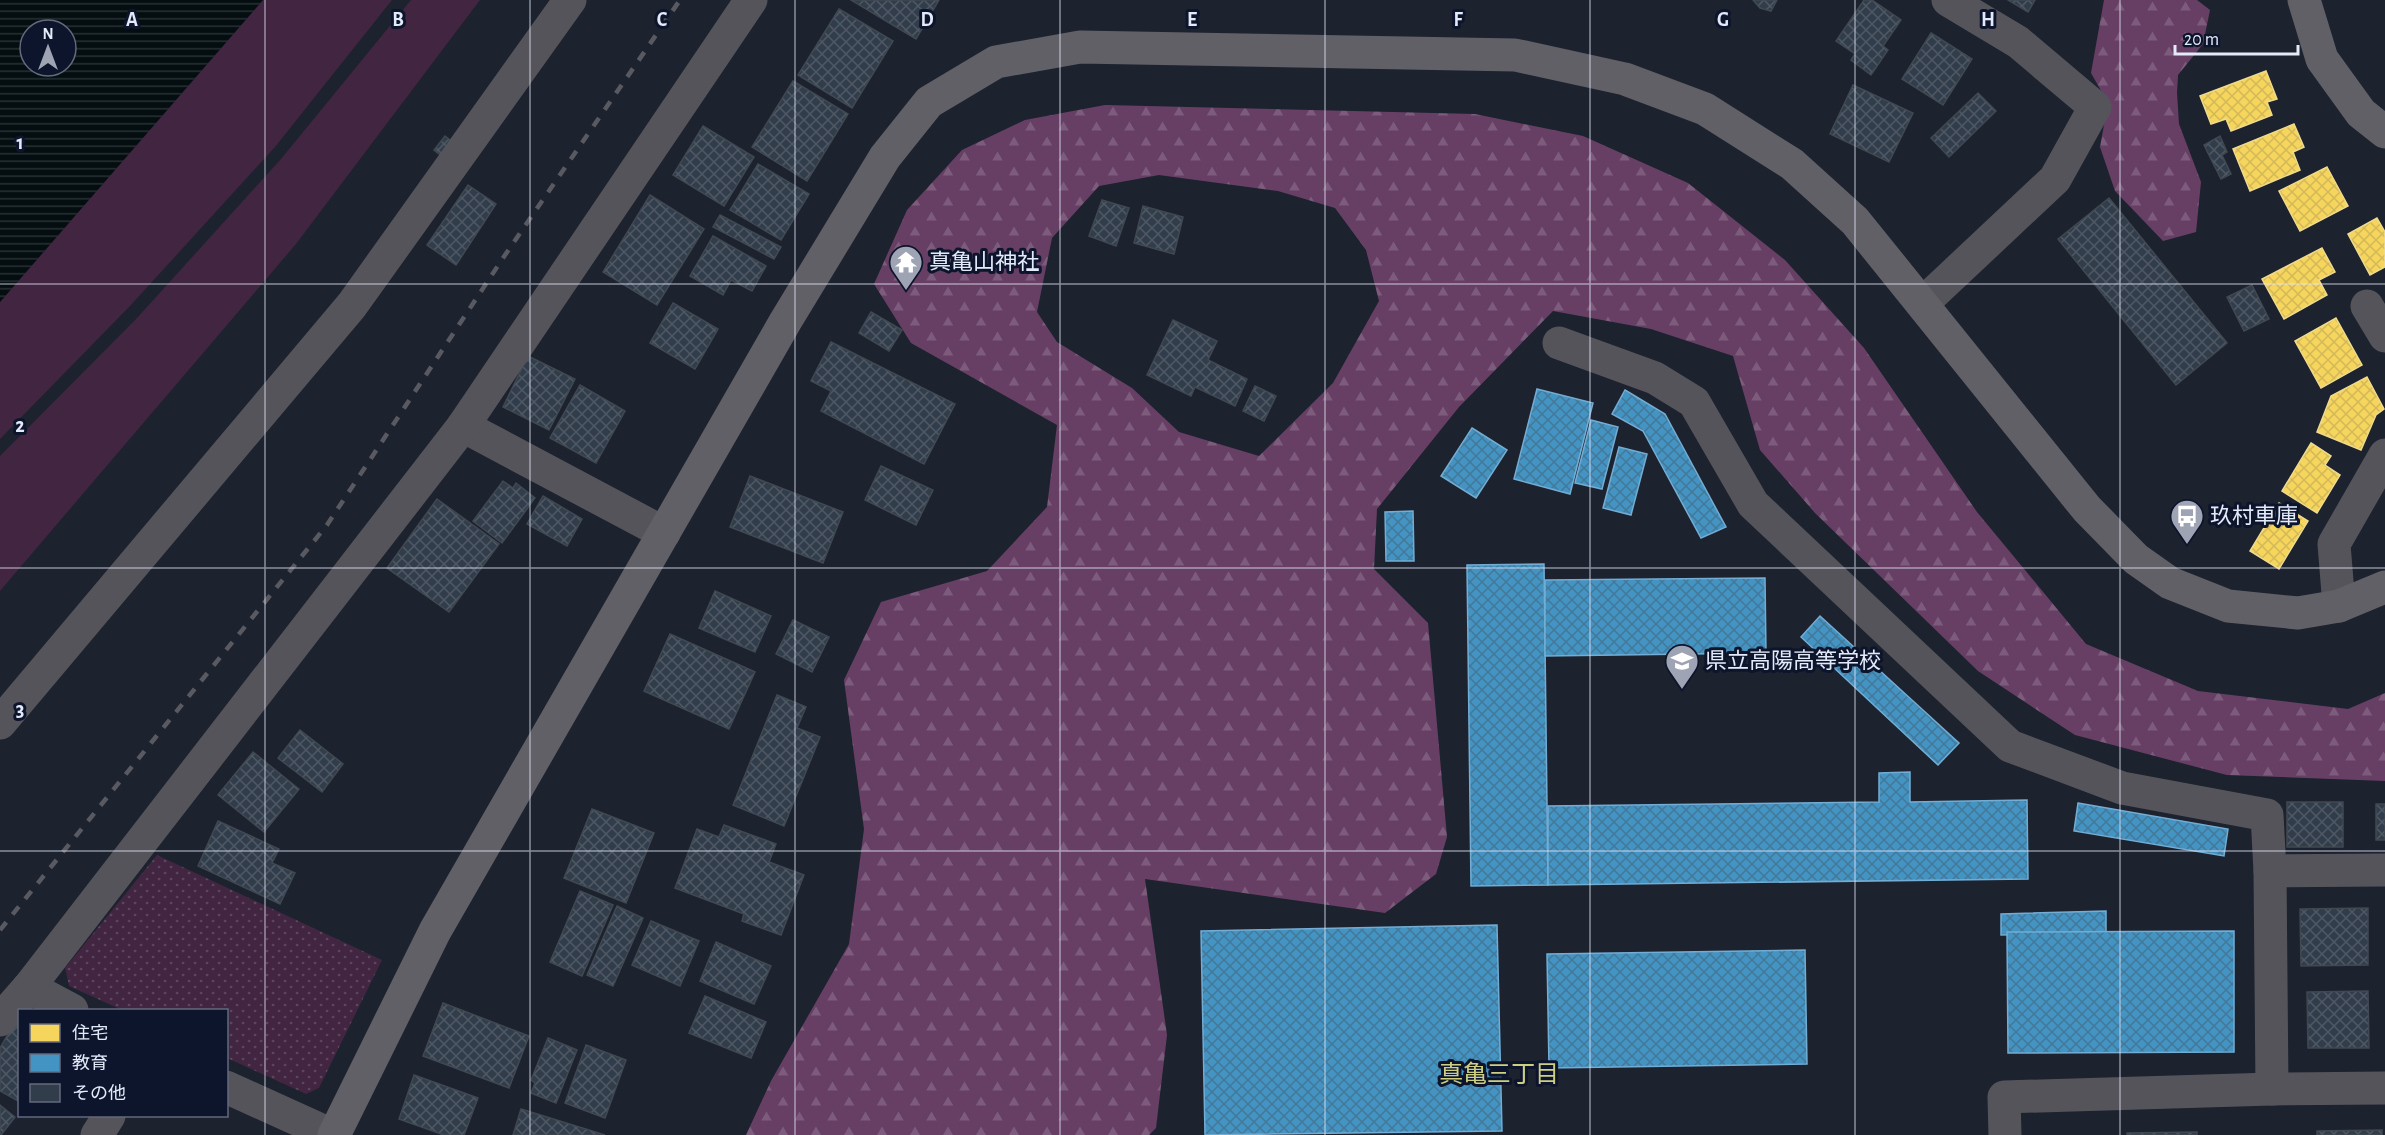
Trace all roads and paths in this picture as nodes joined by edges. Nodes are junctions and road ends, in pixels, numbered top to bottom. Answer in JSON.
{"nodes":[{"id":1,"x":570,"y":0,"type":"edge"},
{"id":2,"x":751,"y":0,"type":"edge"},
{"id":3,"x":1948,"y":0,"type":"edge"},
{"id":4,"x":2304,"y":0,"type":"edge"},
{"id":5,"x":2385,"y":132,"type":"edge"},
{"id":6,"x":1923,"y":303,"type":"junction"},
{"id":7,"x":2367,"y":306,"type":"dead end"},
{"id":8,"x":2385,"y":336,"type":"edge"},
{"id":9,"x":1560,"y":344,"type":"dead end"},
{"id":10,"x":463,"y":426,"type":"junction"},
{"id":11,"x":2385,"y":455,"type":"edge"},
{"id":12,"x":664,"y":533,"type":"junction"},
{"id":13,"x":2385,"y":587,"type":"edge"},
{"id":14,"x":2339,"y":606,"type":"junction"},
{"id":15,"x":0,"y":723,"type":"edge"},
{"id":16,"x":2385,"y":870,"type":"edge"},
{"id":17,"x":2270,"y":871,"type":"junction"},
{"id":18,"x":29,"y":987,"type":"junction"},
{"id":19,"x":68,"y":1009,"type":"edge"},
{"id":20,"x":0,"y":1020,"type":"edge"},
{"id":21,"x":2385,"y":1088,"type":"edge"},
{"id":22,"x":228,"y":1089,"type":"edge"},
{"id":23,"x":2272,"y":1089,"type":"junction"},
{"id":24,"x":109,"y":1117,"type":"edge"},
{"id":25,"x":98,"y":1135,"type":"edge"},
{"id":26,"x":333,"y":1135,"type":"edge"},
{"id":27,"x":2005,"y":1135,"type":"edge"}],
"edges":[{"from":1,"to":15,"type":"street"},
{"from":2,"to":10,"type":"street"},
{"from":3,"to":6,"type":"street"},
{"from":4,"to":5,"type":"street"},
{"from":6,"to":12,"type":"street"},
{"from":6,"to":14,"type":"street"},
{"from":7,"to":8,"type":"street"},
{"from":9,"to":17,"type":"street"},
{"from":10,"to":12,"type":"street"},
{"from":10,"to":18,"type":"street"},
{"from":11,"to":14,"type":"street"},
{"from":12,"to":26,"type":"street"},
{"from":13,"to":14,"type":"street"},
{"from":16,"to":17,"type":"street"},
{"from":17,"to":23,"type":"street"},
{"from":18,"to":19,"type":"street"},
{"from":18,"to":20,"type":"street"},
{"from":21,"to":23,"type":"street"},
{"from":22,"to":26,"type":"street"},
{"from":23,"to":27,"type":"street"},
{"from":24,"to":25,"type":"street"}]}
